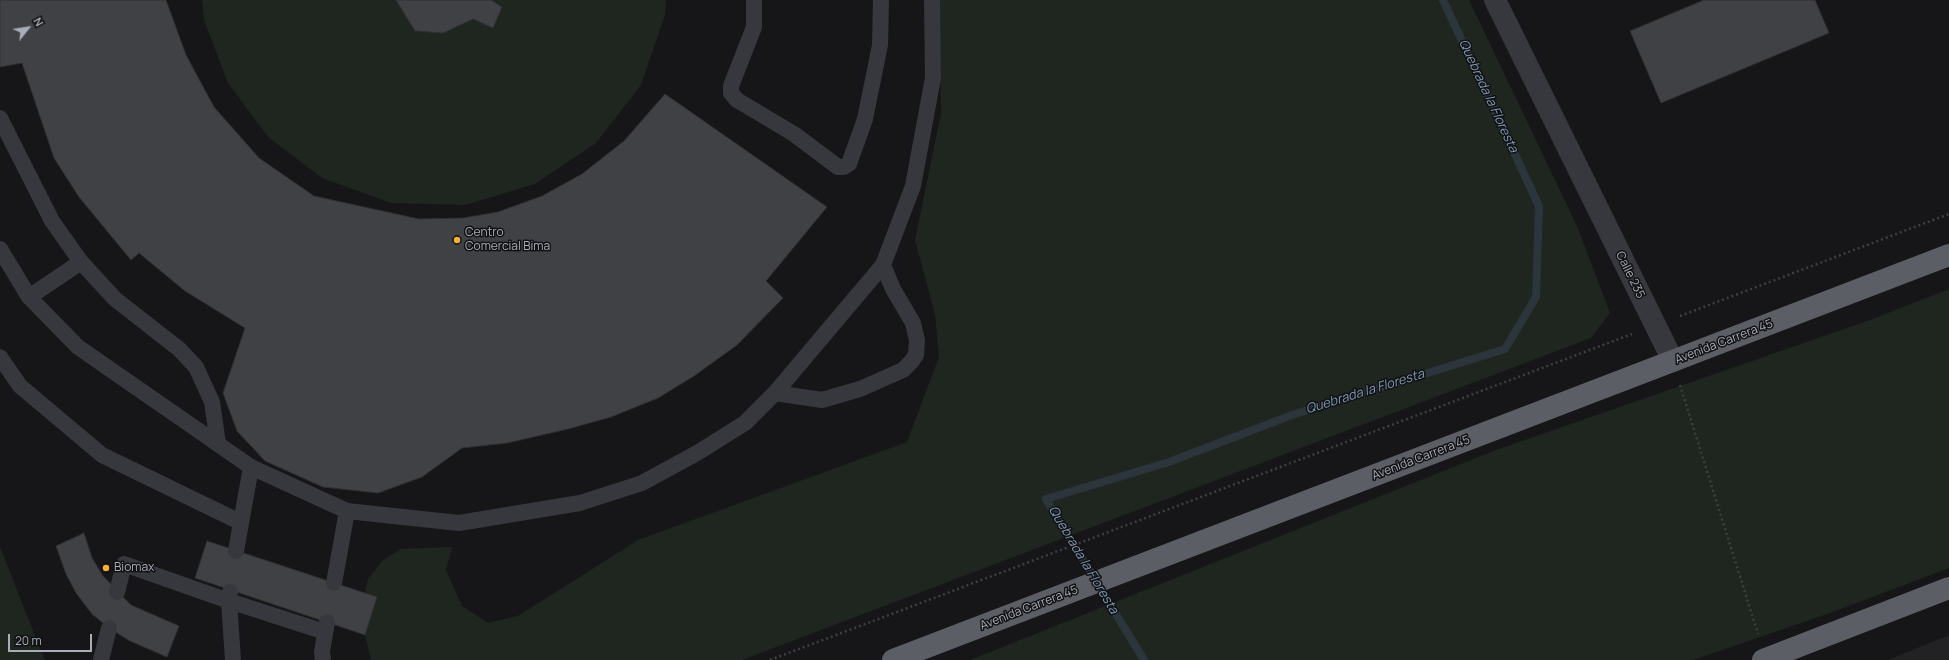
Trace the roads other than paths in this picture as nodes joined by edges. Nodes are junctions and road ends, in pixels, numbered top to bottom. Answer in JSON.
{"nodes":[{"id":1,"x":754,"y":0,"type":"edge"},
{"id":2,"x":881,"y":0,"type":"edge"},
{"id":3,"x":932,"y":0,"type":"edge"},
{"id":4,"x":1495,"y":0,"type":"edge"},
{"id":5,"x":0,"y":118,"type":"edge"},
{"id":6,"x":0,"y":249,"type":"edge"},
{"id":7,"x":1949,"y":254,"type":"edge"},
{"id":8,"x":81,"y":262,"type":"junction"},
{"id":9,"x":883,"y":265,"type":"junction"},
{"id":10,"x":29,"y":297,"type":"junction"},
{"id":11,"x":0,"y":357,"type":"edge"},
{"id":12,"x":1673,"y":361,"type":"junction"},
{"id":13,"x":775,"y":393,"type":"junction"},
{"id":14,"x":218,"y":444,"type":"junction"},
{"id":15,"x":251,"y":467,"type":"junction"},
{"id":16,"x":347,"y":511,"type":"junction"},
{"id":17,"x":240,"y":522,"type":"junction"},
{"id":18,"x":236,"y":551,"type":"dead end"},
{"id":19,"x":334,"y":583,"type":"dead end"},
{"id":20,"x":1949,"y":588,"type":"edge"},
{"id":21,"x":117,"y":592,"type":"dead end"},
{"id":22,"x":230,"y":596,"type":"junction"},
{"id":23,"x":109,"y":628,"type":"dead end"},
{"id":24,"x":102,"y":660,"type":"edge"},
{"id":25,"x":233,"y":660,"type":"edge"},
{"id":26,"x":323,"y":660,"type":"edge"},
{"id":27,"x":893,"y":660,"type":"edge"},
{"id":28,"x":1765,"y":660,"type":"edge"}],
"edges":[{"from":1,"to":2,"type":"lane"},
{"from":3,"to":9,"type":"lane"},
{"from":4,"to":12,"type":"street","name":"Calle 235"},
{"from":5,"to":8,"type":"lane"},
{"from":6,"to":10,"type":"lane"},
{"from":7,"to":12,"type":"highway","name":"Avenida Carrera 45"},
{"from":8,"to":10,"type":"lane"},
{"from":8,"to":14,"type":"lane"},
{"from":9,"to":13,"type":"lane"},
{"from":9,"to":13,"type":"lane"},
{"from":10,"to":14,"type":"lane"},
{"from":11,"to":17,"type":"lane"},
{"from":12,"to":27,"type":"highway","name":"Avenida Carrera 45"},
{"from":13,"to":16,"type":"lane"},
{"from":14,"to":15,"type":"lane"},
{"from":15,"to":16,"type":"lane"},
{"from":15,"to":17,"type":"lane"},
{"from":16,"to":19,"type":"lane"},
{"from":17,"to":18,"type":"lane"},
{"from":20,"to":28,"type":"highway"},
{"from":21,"to":22,"type":"lane"},
{"from":22,"to":25,"type":"lane"},
{"from":22,"to":26,"type":"lane"},
{"from":23,"to":24,"type":"lane"}]}
